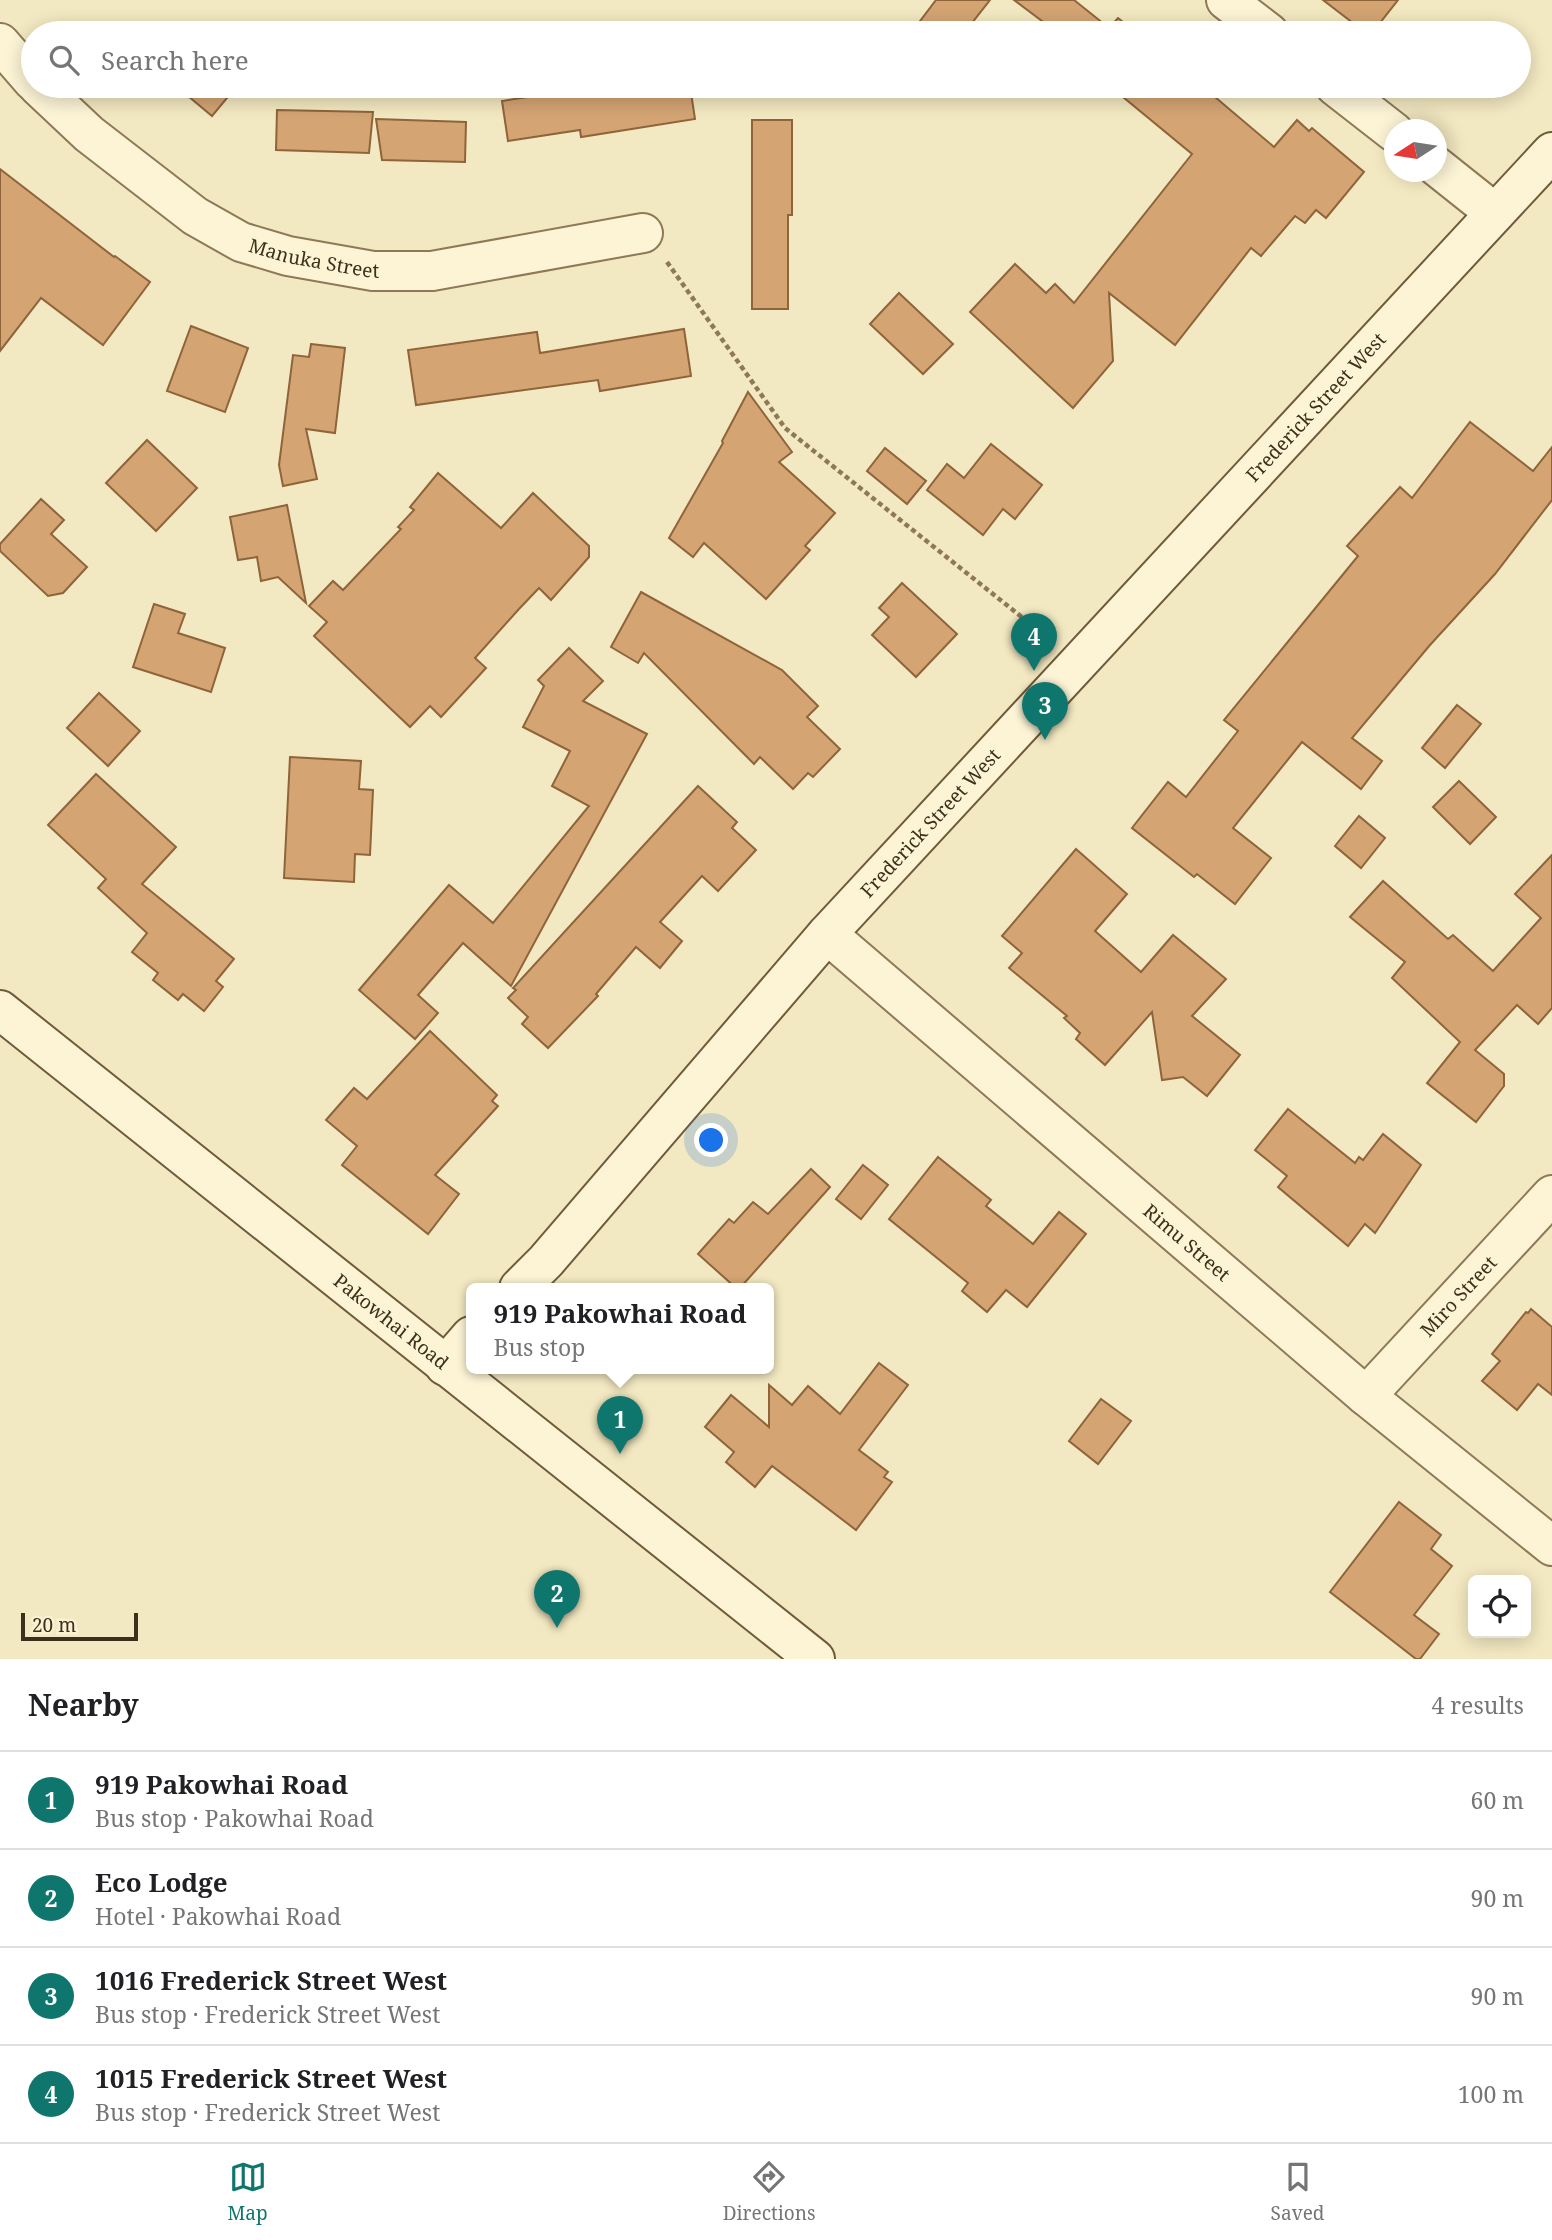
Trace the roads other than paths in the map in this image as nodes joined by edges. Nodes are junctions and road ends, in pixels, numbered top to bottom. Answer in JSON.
{"nodes":[{"id":1,"x":1226,"y":0,"type":"edge"},
{"id":2,"x":1253,"y":21,"type":"edge"},
{"id":3,"x":0,"y":43,"type":"edge"},
{"id":4,"x":21,"y":67,"type":"edge"},
{"id":5,"x":51,"y":98,"type":"edge"},
{"id":6,"x":1351,"y":98,"type":"edge"},
{"id":7,"x":1384,"y":124,"type":"edge"},
{"id":8,"x":1552,"y":152,"type":"edge"},
{"id":9,"x":1447,"y":174,"type":"edge"},
{"id":10,"x":1495,"y":213,"type":"junction"},
{"id":11,"x":643,"y":233,"type":"road end"},
{"id":12,"x":827,"y":934,"type":"junction"},
{"id":13,"x":0,"y":1010,"type":"edge"},
{"id":14,"x":1552,"y":1195,"type":"edge"},
{"id":15,"x":524,"y":1283,"type":"edge"},
{"id":16,"x":466,"y":1342,"type":"edge"},
{"id":17,"x":445,"y":1366,"type":"junction"},
{"id":18,"x":1366,"y":1396,"type":"junction"},
{"id":19,"x":1552,"y":1546,"type":"edge"},
{"id":20,"x":815,"y":1659,"type":"edge"}],
"edges":[{"from":1,"to":2,"type":"main road"},
{"from":3,"to":4,"type":"main road"},
{"from":5,"to":11,"type":"main road","name":"Manuka Street"},
{"from":6,"to":7,"type":"main road"},
{"from":8,"to":10,"type":"main road","name":"Frederick Street West"},
{"from":9,"to":10,"type":"main road"},
{"from":10,"to":12,"type":"main road","name":"Frederick Street West"},
{"from":12,"to":15,"type":"main road","name":"Frederick Street West"},
{"from":12,"to":18,"type":"main road","name":"Rimu Street"},
{"from":13,"to":17,"type":"main road","name":"Pakowhai Road"},
{"from":14,"to":18,"type":"main road","name":"Miro Street"},
{"from":16,"to":17,"type":"main road"},
{"from":17,"to":20,"type":"main road","name":"Pakowhai Road"},
{"from":18,"to":19,"type":"main road","name":"Rimu Street"}]}
